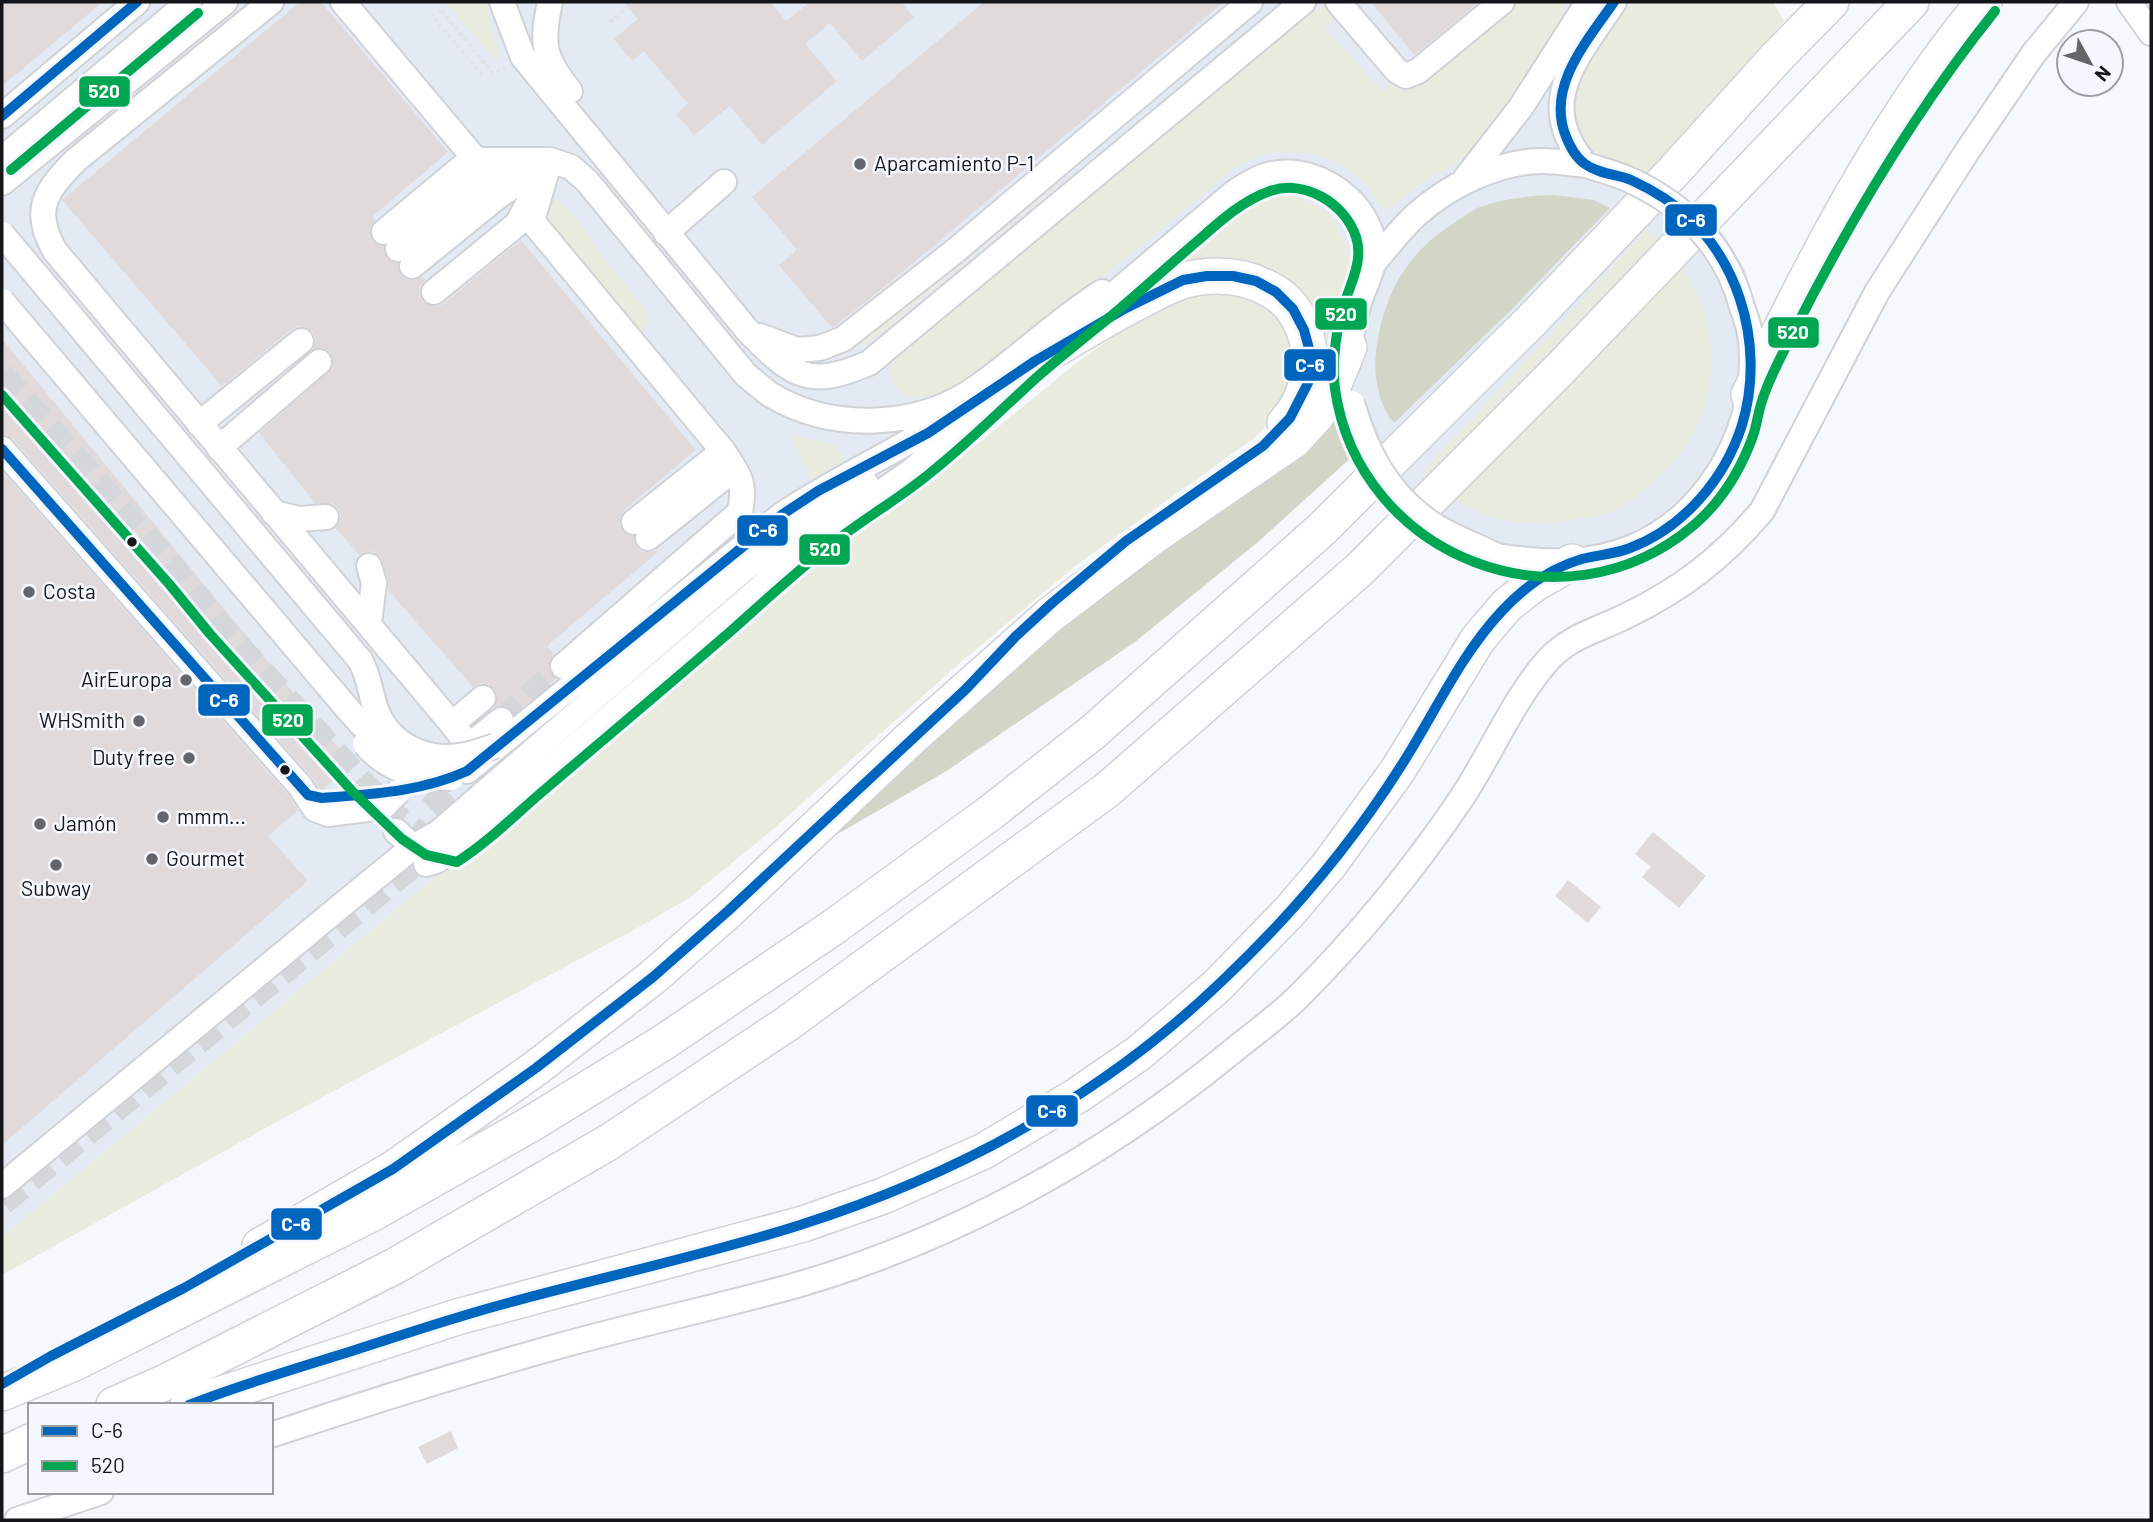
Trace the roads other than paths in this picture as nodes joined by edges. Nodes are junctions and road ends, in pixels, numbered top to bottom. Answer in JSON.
{"nodes":[{"id":1,"x":137,"y":2,"type":"edge"},
{"id":2,"x":189,"y":2,"type":"edge"},
{"id":3,"x":225,"y":2,"type":"edge"},
{"id":4,"x":271,"y":2,"type":"edge"},
{"id":5,"x":343,"y":2,"type":"edge"},
{"id":6,"x":502,"y":2,"type":"edge"},
{"id":7,"x":517,"y":2,"type":"edge"},
{"id":8,"x":550,"y":2,"type":"edge"},
{"id":9,"x":1250,"y":2,"type":"edge"},
{"id":10,"x":1303,"y":2,"type":"edge"},
{"id":11,"x":1338,"y":2,"type":"edge"},
{"id":12,"x":1502,"y":2,"type":"edge"},
{"id":13,"x":1588,"y":2,"type":"edge"},
{"id":14,"x":1614,"y":2,"type":"edge"},
{"id":15,"x":1831,"y":2,"type":"edge"},
{"id":16,"x":1911,"y":2,"type":"edge"},
{"id":17,"x":1984,"y":2,"type":"edge"},
{"id":18,"x":2076,"y":2,"type":"edge"},
{"id":19,"x":2129,"y":2,"type":"edge"},
{"id":20,"x":1221,"y":15,"type":"junction"},
{"id":21,"x":2151,"y":33,"type":"edge"},
{"id":22,"x":513,"y":34,"type":"junction"},
{"id":23,"x":2,"y":116,"type":"edge"},
{"id":24,"x":2,"y":159,"type":"edge"},
{"id":25,"x":476,"y":160,"type":"junction"},
{"id":26,"x":550,"y":160,"type":"junction"},
{"id":27,"x":1586,"y":165,"type":"junction"},
{"id":28,"x":724,"y":181,"type":"dead end"},
{"id":29,"x":2,"y":183,"type":"edge"},
{"id":30,"x":1459,"y":186,"type":"junction"},
{"id":31,"x":454,"y":216,"type":"junction"},
{"id":32,"x":666,"y":233,"type":"junction"},
{"id":33,"x":2,"y":234,"type":"edge"},
{"id":34,"x":409,"y":262,"type":"junction"},
{"id":35,"x":1373,"y":264,"type":"junction"},
{"id":36,"x":1134,"y":280,"type":"junction"},
{"id":37,"x":2,"y":301,"type":"edge"},
{"id":38,"x":747,"y":330,"type":"junction"},
{"id":39,"x":1349,"y":347,"type":"junction"},
{"id":40,"x":1035,"y":360,"type":"junction"},
{"id":41,"x":1749,"y":395,"type":"junction"},
{"id":42,"x":206,"y":433,"type":"junction"},
{"id":43,"x":944,"y":443,"type":"junction"},
{"id":44,"x":2,"y":449,"type":"edge"},
{"id":45,"x":731,"y":464,"type":"junction"},
{"id":46,"x":281,"y":522,"type":"junction"},
{"id":47,"x":332,"y":524,"type":"dead end"},
{"id":48,"x":645,"y":535,"type":"dead end"},
{"id":49,"x":1572,"y":562,"type":"junction"},
{"id":50,"x":369,"y":566,"type":"dead end"},
{"id":51,"x":388,"y":590,"type":"dead end"},
{"id":52,"x":376,"y":633,"type":"junction"},
{"id":53,"x":563,"y":666,"type":"tunnel mouth"},
{"id":54,"x":966,"y":689,"type":"junction"},
{"id":55,"x":477,"y":692,"type":"dead end"},
{"id":56,"x":346,"y":707,"type":"junction"},
{"id":57,"x":446,"y":717,"type":"junction"},
{"id":58,"x":501,"y":720,"type":"tunnel mouth"},
{"id":59,"x":495,"y":746,"type":"junction"},
{"id":60,"x":451,"y":778,"type":"junction"},
{"id":61,"x":408,"y":790,"type":"junction"},
{"id":62,"x":412,"y":847,"type":"junction"},
{"id":63,"x":2,"y":1186,"type":"edge"},
{"id":64,"x":2,"y":1384,"type":"edge"},
{"id":65,"x":2,"y":1393,"type":"edge"},
{"id":66,"x":118,"y":1403,"type":"edge"},
{"id":67,"x":194,"y":1403,"type":"edge"},
{"id":68,"x":273,"y":1434,"type":"edge"},
{"id":69,"x":28,"y":1443,"type":"edge"},
{"id":70,"x":2,"y":1455,"type":"edge"},
{"id":71,"x":28,"y":1467,"type":"edge"},
{"id":72,"x":2,"y":1477,"type":"edge"},
{"id":73,"x":95,"y":1494,"type":"edge"},
{"id":74,"x":17,"y":1520,"type":"edge"}],
"edges":[{"from":1,"to":23,"type":"street"},
{"from":2,"to":24,"type":"street"},
{"from":3,"to":29,"type":"street"},
{"from":4,"to":42,"type":"street"},
{"from":5,"to":25,"type":"street"},
{"from":6,"to":22,"type":"street"},
{"from":7,"to":22,"type":"street"},
{"from":8,"to":32,"type":"street"},
{"from":9,"to":20,"type":"street"},
{"from":10,"to":20,"type":"street"},
{"from":10,"to":38,"type":"street"},
{"from":11,"to":12,"type":"street"},
{"from":13,"to":30,"type":"street"},
{"from":14,"to":27,"type":"street"},
{"from":15,"to":65,"type":"highway"},
{"from":16,"to":66,"type":"highway"},
{"from":17,"to":41,"type":"highway"},
{"from":18,"to":68,"type":"street"},
{"from":19,"to":21,"type":"street"},
{"from":20,"to":38,"type":"street"},
{"from":22,"to":32,"type":"street"},
{"from":25,"to":26,"type":"street"},
{"from":25,"to":31,"type":"street"},
{"from":26,"to":31,"type":"street"},
{"from":26,"to":31,"type":"street"},
{"from":26,"to":31,"type":"street"},
{"from":26,"to":36,"type":"street"},
{"from":26,"to":45,"type":"street"},
{"from":27,"to":30,"type":"street"},
{"from":27,"to":41,"type":"street","bridge":true},
{"from":28,"to":32,"type":"street"},
{"from":30,"to":35,"type":"street"},
{"from":31,"to":34,"type":"street"},
{"from":31,"to":34,"type":"street"},
{"from":31,"to":34,"type":"street"},
{"from":32,"to":38,"type":"street"},
{"from":33,"to":59,"type":"street","bridge":true},
{"from":35,"to":36,"type":"street"},
{"from":35,"to":39,"type":"street"},
{"from":36,"to":40,"type":"street"},
{"from":37,"to":56,"type":"street","bridge":true},
{"from":39,"to":49,"type":"street","bridge":true},
{"from":39,"to":54,"type":"highway"},
{"from":40,"to":43,"type":"street"},
{"from":40,"to":54,"type":"highway"},
{"from":40,"to":59,"type":"street"},
{"from":41,"to":49,"type":"street"},
{"from":42,"to":42,"type":"street"},
{"from":42,"to":46,"type":"street"},
{"from":43,"to":62,"type":"street"},
{"from":43,"to":62,"type":"street"},
{"from":44,"to":61,"type":"street","bridge":true},
{"from":45,"to":48,"type":"street"},
{"from":45,"to":53,"type":"street"},
{"from":46,"to":47,"type":"street"},
{"from":46,"to":52,"type":"street"},
{"from":49,"to":67,"type":"highway"},
{"from":50,"to":52,"type":"street"},
{"from":51,"to":52,"type":"street"},
{"from":52,"to":57,"type":"street"},
{"from":54,"to":64,"type":"highway"},
{"from":55,"to":57,"type":"street"},
{"from":56,"to":59,"type":"street","bridge":true},
{"from":56,"to":60,"type":"street","bridge":true},
{"from":56,"to":61,"type":"street"},
{"from":57,"to":58,"type":"street"},
{"from":59,"to":60,"type":"street","bridge":true},
{"from":60,"to":61,"type":"street"},
{"from":62,"to":63,"type":"street"},
{"from":69,"to":70,"type":"highway"},
{"from":71,"to":72,"type":"highway"},
{"from":73,"to":74,"type":"street"}]}
